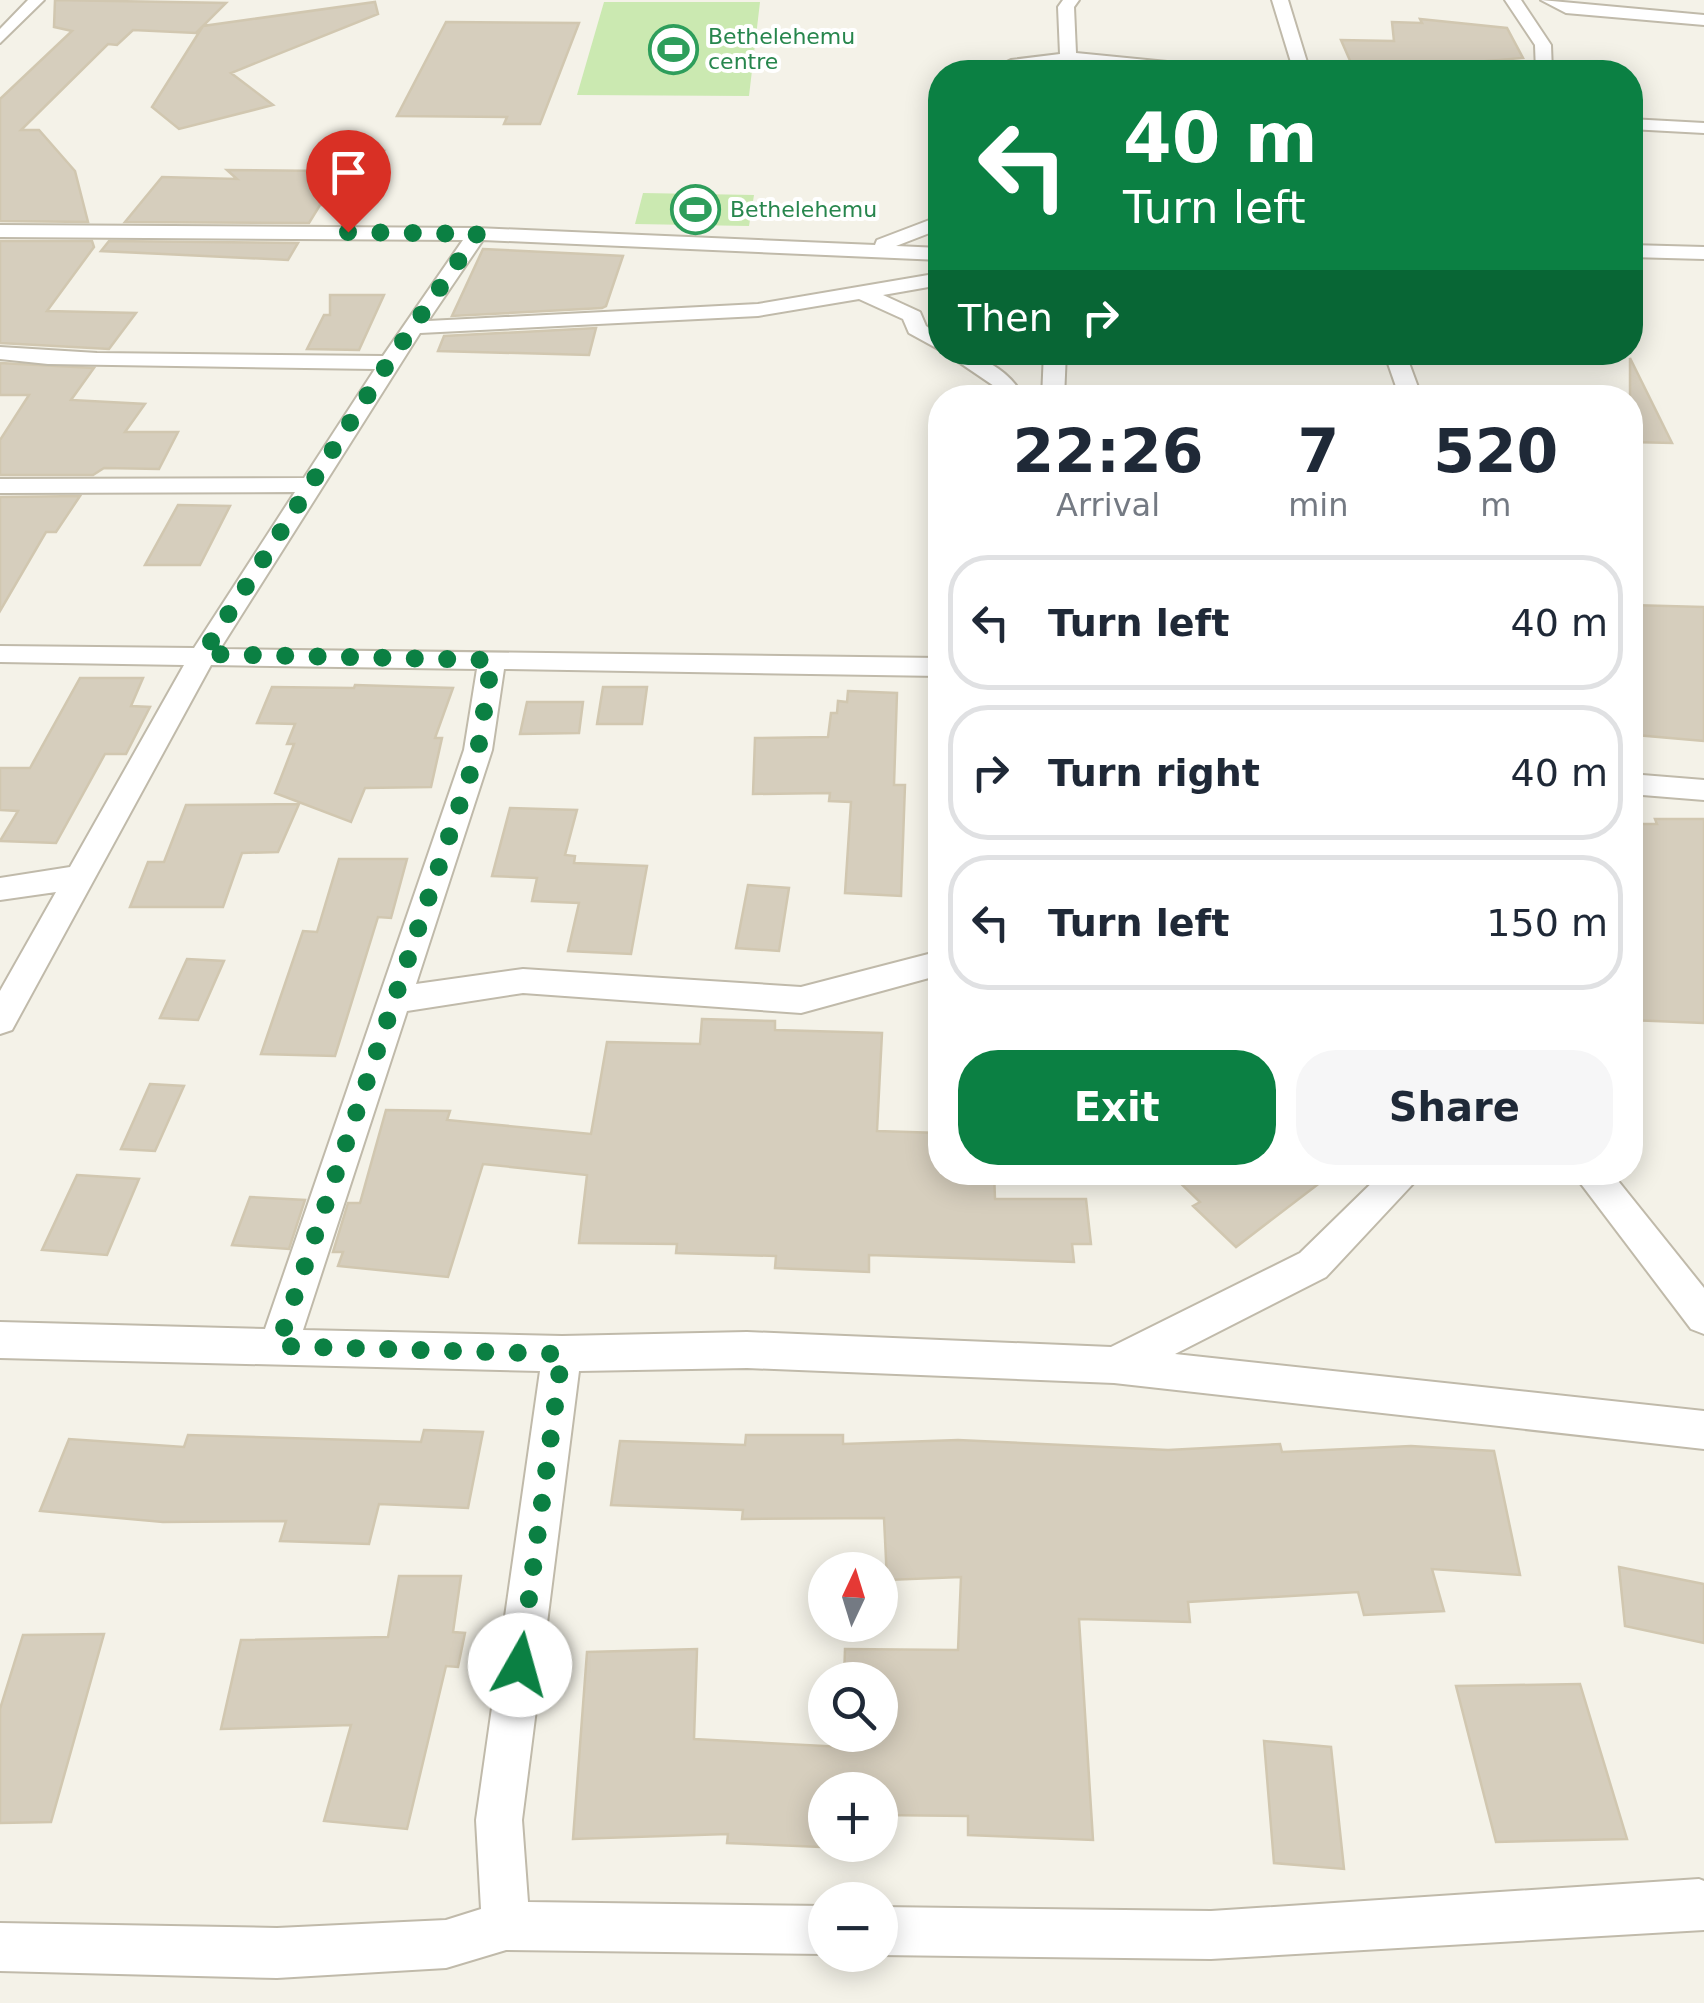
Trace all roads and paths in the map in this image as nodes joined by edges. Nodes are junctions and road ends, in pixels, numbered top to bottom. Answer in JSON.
{"nodes":[{"id":1,"x":36,"y":0,"type":"edge"},
{"id":2,"x":1070,"y":0,"type":"edge"},
{"id":3,"x":1280,"y":0,"type":"edge"},
{"id":4,"x":1513,"y":0,"type":"edge"},
{"id":5,"x":1549,"y":0,"type":"edge"},
{"id":6,"x":1704,"y":20,"type":"edge"},
{"id":7,"x":0,"y":38,"type":"edge"},
{"id":8,"x":1069,"y":60,"type":"edge"},
{"id":9,"x":1298,"y":60,"type":"edge"},
{"id":10,"x":1544,"y":60,"type":"edge"},
{"id":11,"x":1643,"y":125,"type":"edge"},
{"id":12,"x":1704,"y":128,"type":"edge"},
{"id":13,"x":928,"y":227,"type":"edge"},
{"id":14,"x":0,"y":231,"type":"edge"},
{"id":15,"x":477,"y":234,"type":"junction"},
{"id":16,"x":800,"y":247,"type":"junction"},
{"id":17,"x":870,"y":250,"type":"junction"},
{"id":18,"x":1643,"y":251,"type":"edge"},
{"id":19,"x":928,"y":253,"type":"edge"},
{"id":20,"x":1704,"y":253,"type":"edge"},
{"id":21,"x":928,"y":282,"type":"edge"},
{"id":22,"x":859,"y":291,"type":"junction"},
{"id":23,"x":414,"y":327,"type":"junction"},
{"id":24,"x":928,"y":336,"type":"edge"},
{"id":25,"x":0,"y":353,"type":"edge"},
{"id":26,"x":388,"y":363,"type":"junction"},
{"id":27,"x":975,"y":365,"type":"edge"},
{"id":28,"x":1006,"y":385,"type":"edge"},
{"id":29,"x":311,"y":485,"type":"junction"},
{"id":30,"x":0,"y":486,"type":"edge"},
{"id":31,"x":0,"y":654,"type":"edge"},
{"id":32,"x":203,"y":654,"type":"junction"},
{"id":33,"x":492,"y":660,"type":"junction"},
{"id":34,"x":928,"y":667,"type":"edge"},
{"id":35,"x":1643,"y":785,"type":"edge"},
{"id":36,"x":1704,"y":790,"type":"edge"},
{"id":37,"x":80,"y":876,"type":"junction"},
{"id":38,"x":0,"y":889,"type":"edge"},
{"id":39,"x":928,"y":967,"type":"edge"},
{"id":40,"x":392,"y":1000,"type":"junction"},
{"id":41,"x":0,"y":1021,"type":"edge"},
{"id":42,"x":1393,"y":1185,"type":"edge"},
{"id":43,"x":1599,"y":1185,"type":"edge"},
{"id":44,"x":1704,"y":1318,"type":"edge"},
{"id":45,"x":0,"y":1340,"type":"edge"},
{"id":46,"x":278,"y":1346,"type":"junction"},
{"id":47,"x":562,"y":1354,"type":"junction"},
{"id":48,"x":1114,"y":1365,"type":"junction"},
{"id":49,"x":1704,"y":1430,"type":"edge"},
{"id":50,"x":1704,"y":1906,"type":"edge"},
{"id":51,"x":506,"y":1926,"type":"junction"},
{"id":52,"x":808,"y":1930,"type":"edge"},
{"id":53,"x":898,"y":1931,"type":"edge"},
{"id":54,"x":0,"y":1947,"type":"edge"}],
"edges":[{"from":1,"to":7,"type":"street"},
{"from":2,"to":8,"type":"street"},
{"from":3,"to":9,"type":"street"},
{"from":4,"to":10,"type":"street"},
{"from":5,"to":6,"type":"street"},
{"from":11,"to":12,"type":"street"},
{"from":13,"to":17,"type":"street"},
{"from":14,"to":15,"type":"street"},
{"from":15,"to":16,"type":"street"},
{"from":15,"to":23,"type":"street"},
{"from":16,"to":17,"type":"street"},
{"from":16,"to":22,"type":"street"},
{"from":17,"to":19,"type":"street"},
{"from":18,"to":20,"type":"street"},
{"from":21,"to":22,"type":"street"},
{"from":22,"to":23,"type":"street"},
{"from":22,"to":24,"type":"street"},
{"from":23,"to":26,"type":"street"},
{"from":25,"to":26,"type":"street"},
{"from":26,"to":29,"type":"street"},
{"from":27,"to":28,"type":"street"},
{"from":29,"to":30,"type":"street"},
{"from":29,"to":32,"type":"street"},
{"from":31,"to":32,"type":"street"},
{"from":32,"to":33,"type":"street"},
{"from":32,"to":37,"type":"street"},
{"from":33,"to":34,"type":"street"},
{"from":33,"to":40,"type":"street"},
{"from":35,"to":36,"type":"street"},
{"from":37,"to":38,"type":"street"},
{"from":37,"to":41,"type":"street"},
{"from":39,"to":40,"type":"street"},
{"from":40,"to":46,"type":"street"},
{"from":42,"to":48,"type":"street"},
{"from":43,"to":44,"type":"street"},
{"from":45,"to":46,"type":"street"},
{"from":46,"to":47,"type":"street"},
{"from":47,"to":48,"type":"street"},
{"from":47,"to":51,"type":"street"},
{"from":48,"to":49,"type":"street"},
{"from":50,"to":53,"type":"street"},
{"from":51,"to":52,"type":"street"},
{"from":51,"to":54,"type":"street"}]}
